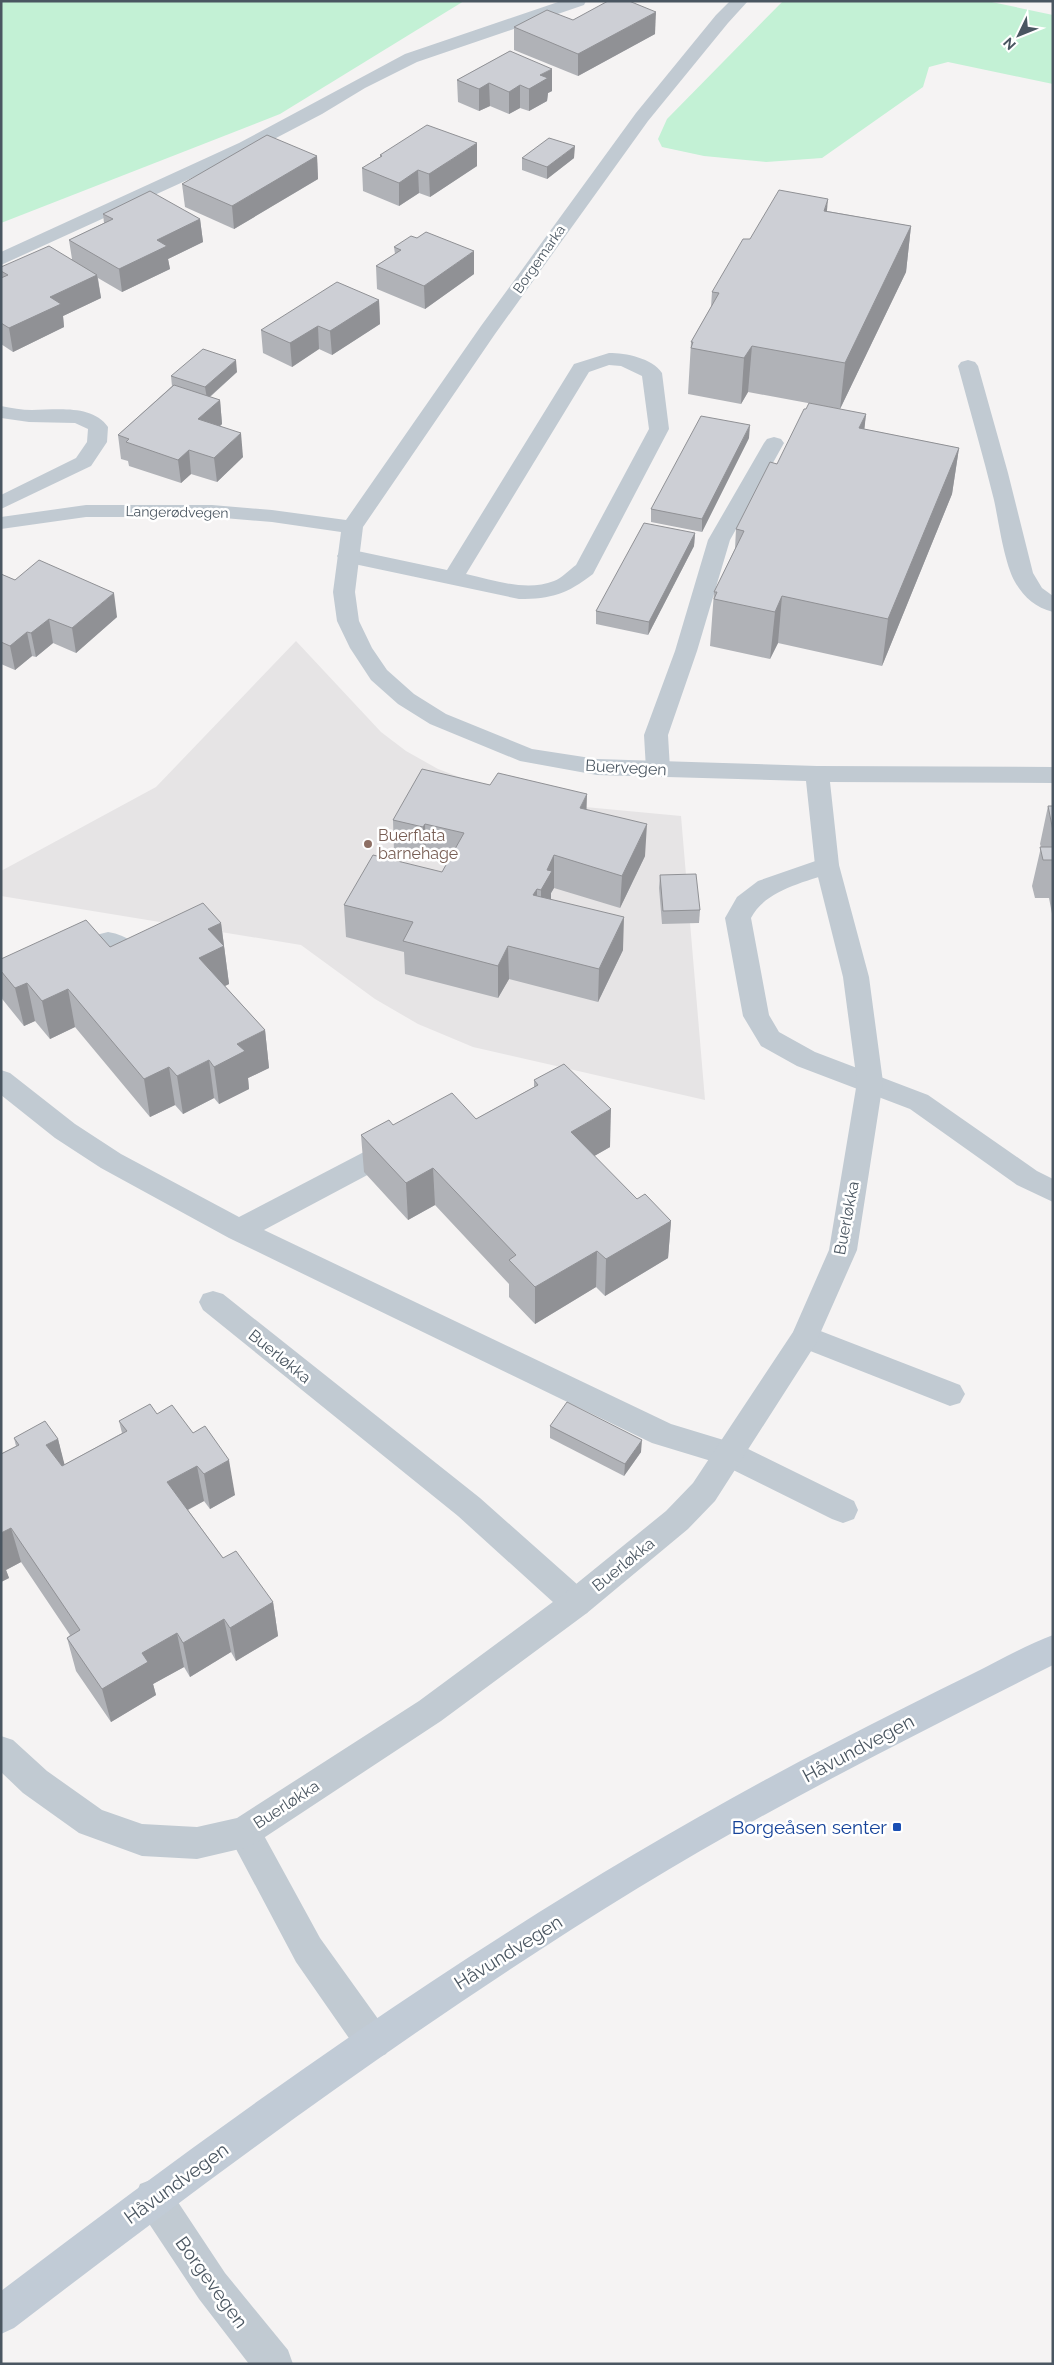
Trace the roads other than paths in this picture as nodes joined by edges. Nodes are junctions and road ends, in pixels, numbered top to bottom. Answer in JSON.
{"nodes":[{"id":1,"x":578,"y":1,"type":"edge"},
{"id":2,"x":740,"y":1,"type":"edge"},
{"id":3,"x":1,"y":259,"type":"edge"},
{"id":4,"x":968,"y":366,"type":"dead end"},
{"id":5,"x":1,"y":412,"type":"edge"},
{"id":6,"x":774,"y":443,"type":"dead end"},
{"id":7,"x":1,"y":503,"type":"edge"},
{"id":8,"x":1,"y":523,"type":"edge"},
{"id":9,"x":352,"y":527,"type":"junction"},
{"id":10,"x":348,"y":556,"type":"junction"},
{"id":11,"x":453,"y":578,"type":"junction"},
{"id":12,"x":1053,"y":605,"type":"edge"},
{"id":13,"x":658,"y":769,"type":"junction"},
{"id":14,"x":817,"y":774,"type":"junction"},
{"id":15,"x":1053,"y":775,"type":"edge"},
{"id":16,"x":827,"y":865,"type":"junction"},
{"id":17,"x":141,"y":966,"type":"edge"},
{"id":18,"x":1,"y":991,"type":"edge"},
{"id":19,"x":1,"y":1080,"type":"edge"},
{"id":20,"x":870,"y":1082,"type":"junction"},
{"id":21,"x":415,"y":1138,"type":"edge"},
{"id":22,"x":1053,"y":1191,"type":"edge"},
{"id":23,"x":240,"y":1230,"type":"junction"},
{"id":24,"x":213,"y":1302,"type":"dead end"},
{"id":25,"x":805,"y":1337,"type":"junction"},
{"id":26,"x":950,"y":1394,"type":"dead end"},
{"id":27,"x":729,"y":1454,"type":"junction"},
{"id":28,"x":842,"y":1510,"type":"dead end"},
{"id":29,"x":576,"y":1603,"type":"junction"},
{"id":30,"x":1053,"y":1649,"type":"edge"},
{"id":31,"x":1,"y":1751,"type":"edge"},
{"id":32,"x":244,"y":1832,"type":"junction"},
{"id":33,"x":373,"y":2042,"type":"junction"},
{"id":34,"x":153,"y":2197,"type":"junction"},
{"id":35,"x":1,"y":2315,"type":"edge"},
{"id":36,"x":274,"y":2364,"type":"edge"}],
"edges":[{"from":1,"to":3,"type":"street"},
{"from":2,"to":9,"type":"street","name":"Borgemarka"},
{"from":4,"to":12,"type":"street"},
{"from":5,"to":7,"type":"street"},
{"from":6,"to":13,"type":"street"},
{"from":8,"to":9,"type":"street","name":"Langerødvegen"},
{"from":9,"to":10,"type":"street","name":"Buervegen"},
{"from":10,"to":11,"type":"street"},
{"from":10,"to":13,"type":"street","name":"Buervegen"},
{"from":11,"to":11,"type":"street"},
{"from":13,"to":14,"type":"street","name":"Buervegen"},
{"from":14,"to":15,"type":"street","name":"Buervegen"},
{"from":14,"to":16,"type":"street","name":"Buerløkka"},
{"from":16,"to":20,"type":"street","name":"Buerløkka"},
{"from":16,"to":20,"type":"street"},
{"from":17,"to":18,"type":"street"},
{"from":19,"to":23,"type":"street"},
{"from":20,"to":22,"type":"street"},
{"from":20,"to":25,"type":"street","name":"Buerløkka"},
{"from":21,"to":23,"type":"street"},
{"from":23,"to":27,"type":"street"},
{"from":24,"to":29,"type":"street","name":"Buerløkka"},
{"from":25,"to":26,"type":"street"},
{"from":25,"to":27,"type":"street","name":"Buerløkka"},
{"from":27,"to":28,"type":"street"},
{"from":27,"to":29,"type":"street","name":"Buerløkka"},
{"from":29,"to":32,"type":"street","name":"Buerløkka"},
{"from":30,"to":33,"type":"main road","name":"Håvundvegen"},
{"from":31,"to":32,"type":"street","name":"Buerløkka"},
{"from":32,"to":33,"type":"street"},
{"from":33,"to":34,"type":"main road","name":"Håvundvegen"},
{"from":34,"to":35,"type":"main road","name":"Håvundvegen"},
{"from":34,"to":36,"type":"street","name":"Borgevegen"}]}
